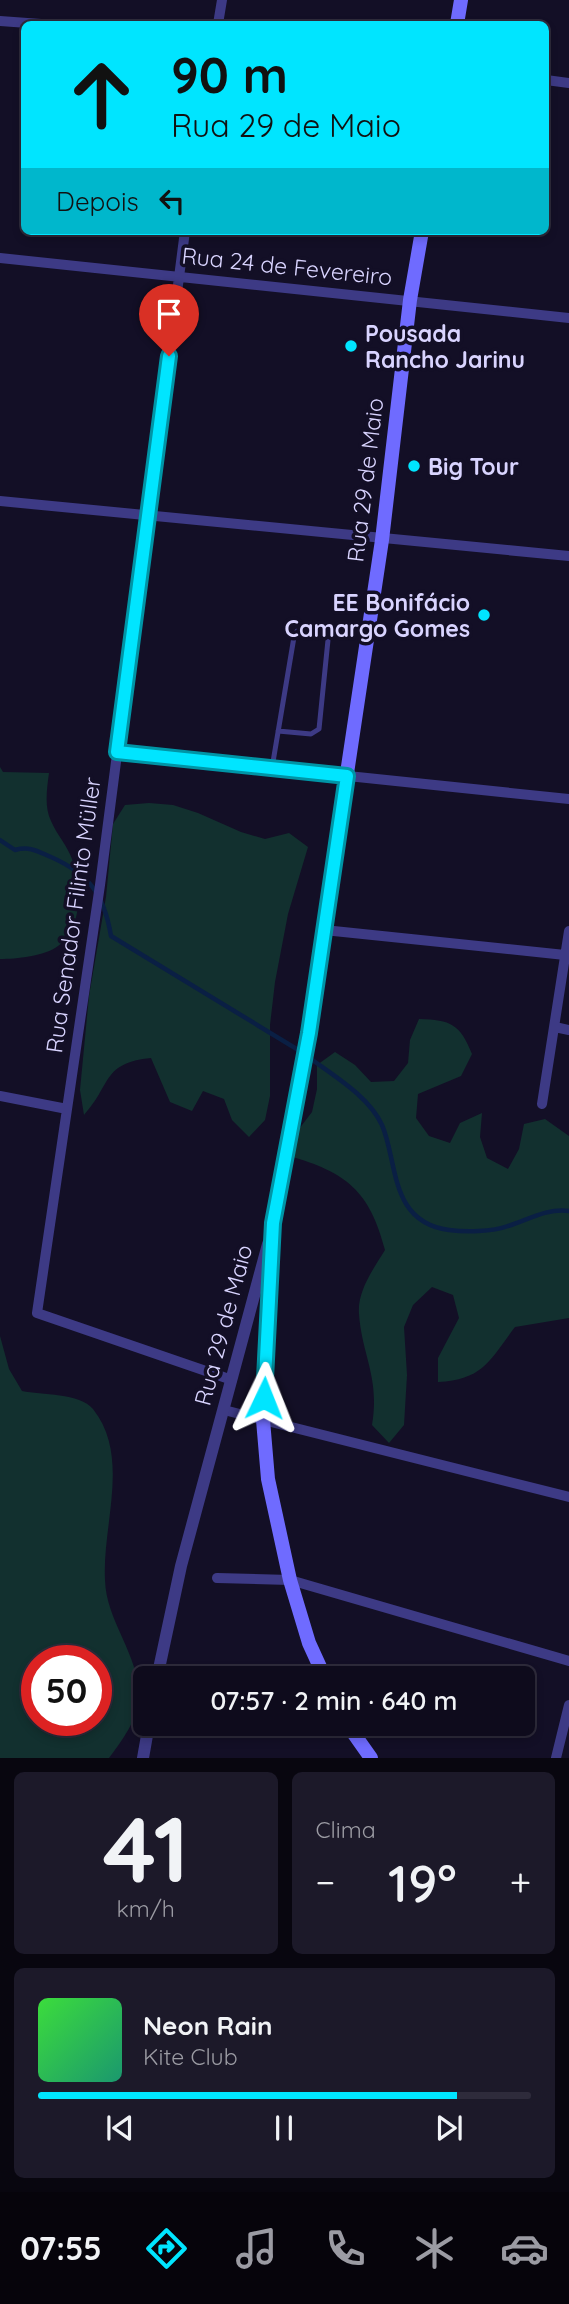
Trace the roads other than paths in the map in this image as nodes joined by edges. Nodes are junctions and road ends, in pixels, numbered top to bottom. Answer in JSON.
{"nodes":[{"id":1,"x":222,"y":0,"type":"edge"},
{"id":2,"x":461,"y":0,"type":"edge"},
{"id":3,"x":0,"y":21,"type":"edge"},
{"id":4,"x":218,"y":21,"type":"edge"},
{"id":5,"x":458,"y":21,"type":"edge"},
{"id":6,"x":21,"y":23,"type":"edge"},
{"id":7,"x":549,"y":80,"type":"edge"},
{"id":8,"x":569,"y":83,"type":"edge"},
{"id":9,"x":184,"y":235,"type":"edge"},
{"id":10,"x":421,"y":235,"type":"edge"},
{"id":11,"x":0,"y":258,"type":"edge"},
{"id":12,"x":178,"y":276,"type":"junction"},
{"id":13,"x":410,"y":300,"type":"junction"},
{"id":14,"x":569,"y":318,"type":"edge"},
{"id":15,"x":0,"y":502,"type":"edge"},
{"id":16,"x":150,"y":516,"type":"junction"},
{"id":17,"x":382,"y":540,"type":"junction"},
{"id":18,"x":569,"y":556,"type":"edge"},
{"id":19,"x":278,"y":731,"type":"junction"},
{"id":20,"x":117,"y":752,"type":"junction"},
{"id":21,"x":272,"y":768,"type":"junction"},
{"id":22,"x":347,"y":776,"type":"junction"},
{"id":23,"x":569,"y":799,"type":"edge"},
{"id":24,"x":324,"y":930,"type":"junction"},
{"id":25,"x":569,"y":930,"type":"edge"},
{"id":26,"x":565,"y":955,"type":"junction"},
{"id":27,"x":555,"y":1027,"type":"junction"},
{"id":28,"x":569,"y":1030,"type":"edge"},
{"id":29,"x":0,"y":1097,"type":"edge"},
{"id":30,"x":542,"y":1104,"type":"dead end"},
{"id":31,"x":66,"y":1109,"type":"junction"},
{"id":32,"x":273,"y":1223,"type":"junction"},
{"id":33,"x":232,"y":1380,"type":"junction"},
{"id":34,"x":224,"y":1410,"type":"junction"},
{"id":35,"x":263,"y":1420,"type":"junction"},
{"id":36,"x":569,"y":1497,"type":"edge"},
{"id":37,"x":218,"y":1578,"type":"dead end"},
{"id":38,"x":290,"y":1580,"type":"junction"},
{"id":39,"x":569,"y":1661,"type":"edge"},
{"id":40,"x":160,"y":1666,"type":"edge"},
{"id":41,"x":320,"y":1666,"type":"edge"},
{"id":42,"x":569,"y":1705,"type":"edge"},
{"id":43,"x":147,"y":1736,"type":"edge"},
{"id":44,"x":353,"y":1736,"type":"edge"},
{"id":45,"x":355,"y":1739,"type":"junction"},
{"id":46,"x":143,"y":1758,"type":"edge"},
{"id":47,"x":361,"y":1758,"type":"edge"},
{"id":48,"x":371,"y":1758,"type":"edge"},
{"id":49,"x":556,"y":1758,"type":"edge"}],
"edges":[{"from":1,"to":4,"type":"street"},
{"from":2,"to":5,"type":"main road"},
{"from":3,"to":6,"type":"street"},
{"from":7,"to":8,"type":"street"},
{"from":9,"to":12,"type":"street","name":"Rua Senador Filinto Müller"},
{"from":10,"to":13,"type":"main road","name":"Rua 29 de Maio"},
{"from":11,"to":12,"type":"street","name":"Rua 24 de Fevereiro"},
{"from":12,"to":13,"type":"street","name":"Rua 24 de Fevereiro"},
{"from":12,"to":16,"type":"street","name":"Rua Senador Filinto Müller"},
{"from":13,"to":14,"type":"street","name":"Rua 24 de Fevereiro"},
{"from":13,"to":17,"type":"main road","name":"Rua 29 de Maio"},
{"from":15,"to":16,"type":"street"},
{"from":16,"to":17,"type":"street"},
{"from":16,"to":20,"type":"street","name":"Rua Senador Filinto Müller"},
{"from":17,"to":18,"type":"street"},
{"from":17,"to":22,"type":"main road","name":"Rua 29 de Maio"},
{"from":19,"to":19,"type":"lane"},
{"from":19,"to":21,"type":"lane"},
{"from":20,"to":21,"type":"street"},
{"from":20,"to":31,"type":"street","name":"Rua Senador Filinto Müller"},
{"from":21,"to":22,"type":"street"},
{"from":22,"to":23,"type":"street"},
{"from":22,"to":24,"type":"main road","name":"Rua 29 de Maio"},
{"from":24,"to":26,"type":"street"},
{"from":24,"to":32,"type":"main road","name":"Rua 29 de Maio"},
{"from":25,"to":26,"type":"street"},
{"from":26,"to":27,"type":"street"},
{"from":27,"to":28,"type":"street"},
{"from":27,"to":30,"type":"street"},
{"from":29,"to":31,"type":"street"},
{"from":31,"to":33,"type":"street","name":"Rua Senador Filinto Müller"},
{"from":32,"to":33,"type":"street","name":"Rua 29 de Maio"},
{"from":32,"to":35,"type":"main road"},
{"from":33,"to":34,"type":"street","name":"Rua 29 de Maio"},
{"from":34,"to":35,"type":"street"},
{"from":34,"to":40,"type":"street","name":"Rua 29 de Maio"},
{"from":35,"to":36,"type":"street"},
{"from":35,"to":38,"type":"main road"},
{"from":37,"to":38,"type":"street"},
{"from":38,"to":39,"type":"street"},
{"from":38,"to":41,"type":"main road"},
{"from":42,"to":49,"type":"street"},
{"from":43,"to":46,"type":"street"},
{"from":44,"to":45,"type":"main road"},
{"from":45,"to":47,"type":"main road"},
{"from":45,"to":48,"type":"main road"}]}
